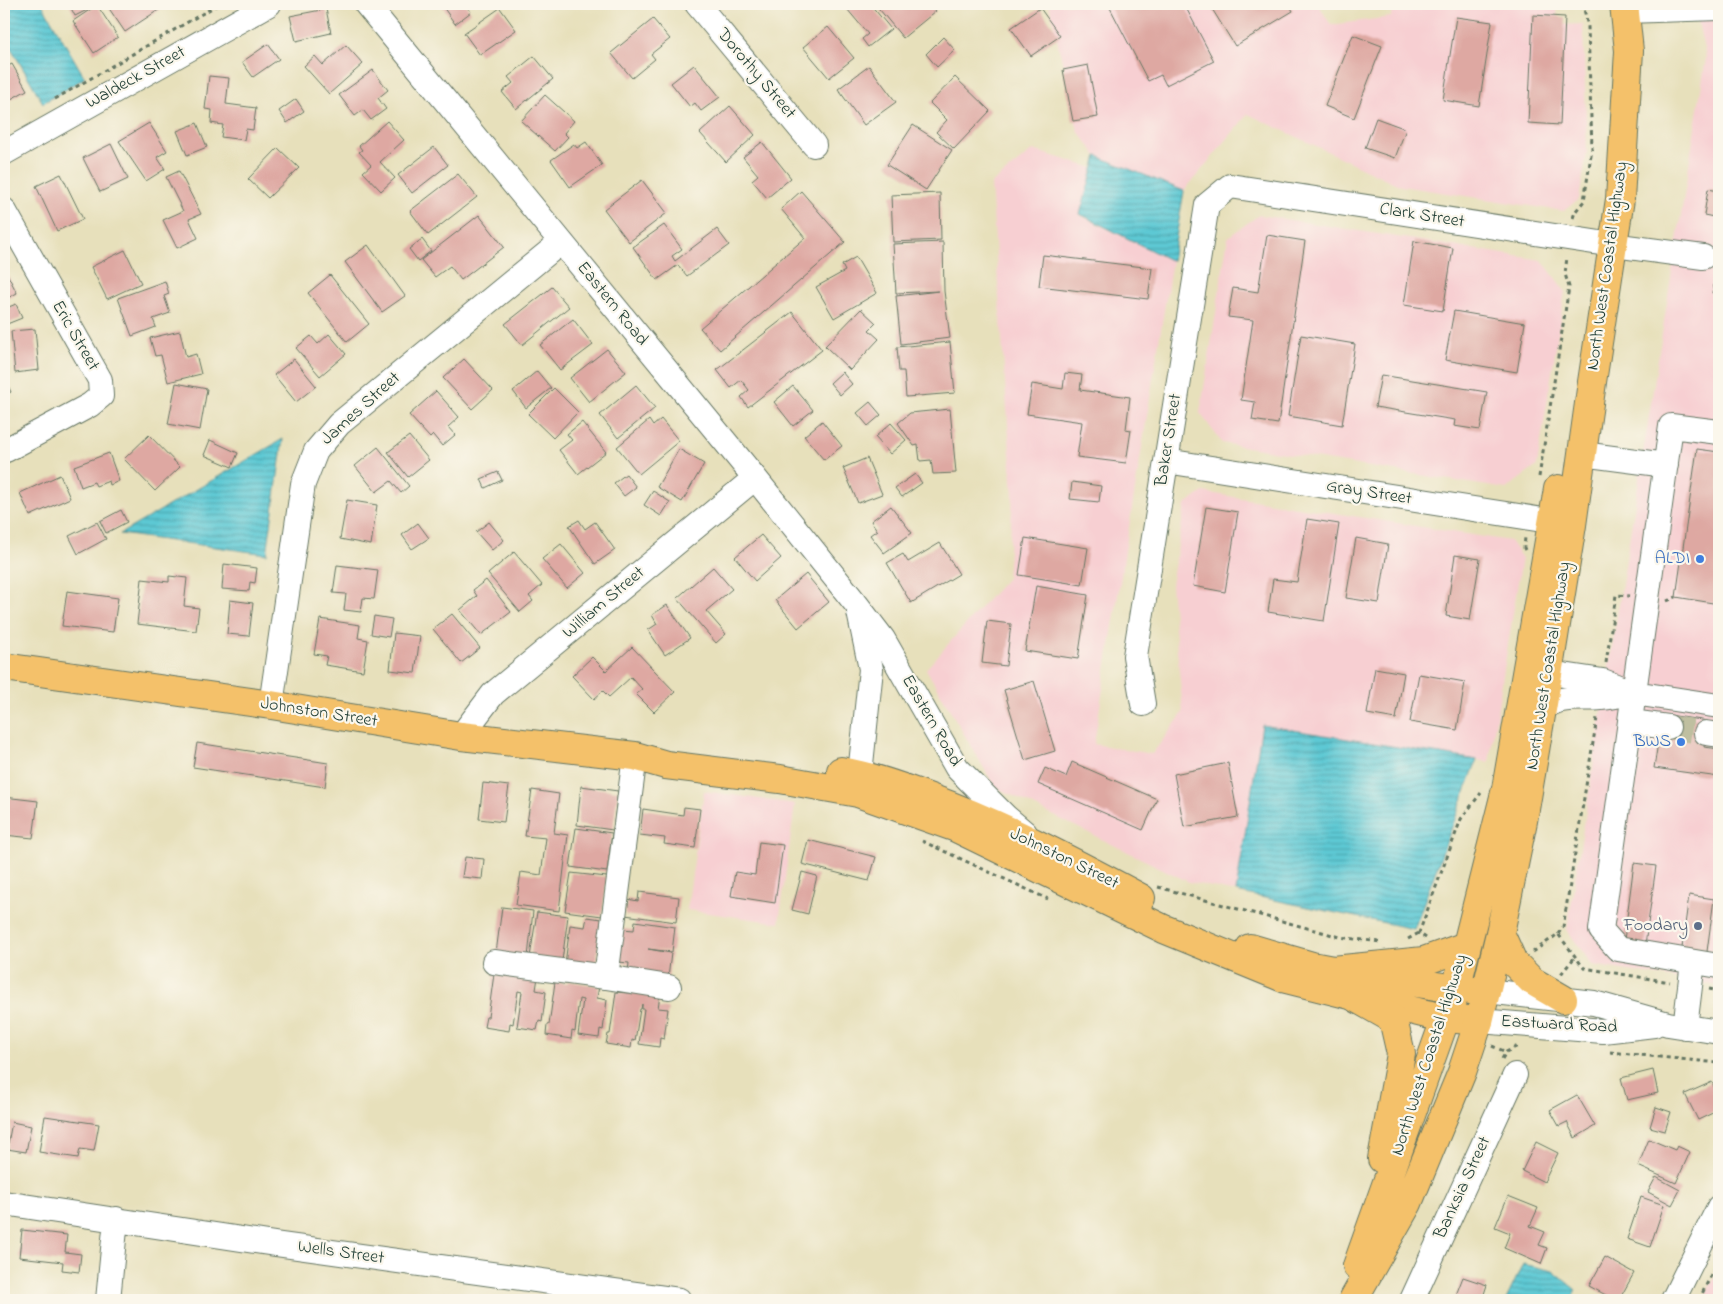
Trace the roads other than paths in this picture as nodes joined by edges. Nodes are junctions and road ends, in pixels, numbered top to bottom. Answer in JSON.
{"nodes":[{"id":1,"x":269,"y":4,"type":"edge"},
{"id":2,"x":366,"y":4,"type":"edge"},
{"id":3,"x":697,"y":4,"type":"edge"},
{"id":4,"x":1619,"y":6,"type":"edge"},
{"id":5,"x":1719,"y":8,"type":"edge"},
{"id":6,"x":814,"y":145,"type":"dead end"},
{"id":7,"x":4,"y":153,"type":"edge"},
{"id":8,"x":1230,"y":186,"type":"joint"},
{"id":9,"x":4,"y":210,"type":"edge"},
{"id":10,"x":561,"y":242,"type":"junction"},
{"id":11,"x":1605,"y":244,"type":"junction"},
{"id":12,"x":1703,"y":257,"type":"dead end"},
{"id":13,"x":1719,"y":432,"type":"edge"},
{"id":14,"x":1583,"y":446,"type":"junction"},
{"id":15,"x":6,"y":450,"type":"dead end"},
{"id":16,"x":1667,"y":458,"type":"junction"},
{"id":17,"x":1166,"y":461,"type":"junction"},
{"id":18,"x":755,"y":478,"type":"junction"},
{"id":19,"x":1563,"y":523,"type":"junction"},
{"id":20,"x":857,"y":605,"type":"junction"},
{"id":21,"x":4,"y":666,"type":"edge"},
{"id":22,"x":1538,"y":671,"type":"junction"},
{"id":23,"x":1634,"y":693,"type":"junction"},
{"id":24,"x":1143,"y":704,"type":"dead end"},
{"id":25,"x":271,"y":705,"type":"junction"},
{"id":26,"x":1719,"y":706,"type":"edge"},
{"id":27,"x":1542,"y":711,"type":"junction"},
{"id":28,"x":1631,"y":722,"type":"junction"},
{"id":29,"x":1668,"y":727,"type":"tunnel mouth"},
{"id":30,"x":461,"y":736,"type":"junction"},
{"id":31,"x":635,"y":756,"type":"junction"},
{"id":32,"x":859,"y":784,"type":"junction"},
{"id":33,"x":1039,"y":846,"type":"junction"},
{"id":34,"x":1500,"y":932,"type":"junction"},
{"id":35,"x":1466,"y":946,"type":"junction"},
{"id":36,"x":494,"y":962,"type":"dead end"},
{"id":37,"x":1693,"y":962,"type":"junction"},
{"id":38,"x":1719,"y":966,"type":"edge"},
{"id":39,"x":1333,"y":970,"type":"junction"},
{"id":40,"x":606,"y":977,"type":"junction"},
{"id":41,"x":669,"y":987,"type":"dead end"},
{"id":42,"x":1561,"y":988,"type":"junction"},
{"id":43,"x":1456,"y":989,"type":"junction"},
{"id":44,"x":1486,"y":992,"type":"junction"},
{"id":45,"x":1356,"y":998,"type":"junction"},
{"id":46,"x":1446,"y":1018,"type":"junction"},
{"id":47,"x":1480,"y":1021,"type":"junction"},
{"id":48,"x":1677,"y":1025,"type":"junction"},
{"id":49,"x":1719,"y":1032,"type":"edge"},
{"id":50,"x":1515,"y":1075,"type":"dead end"},
{"id":51,"x":4,"y":1203,"type":"edge"},
{"id":52,"x":1719,"y":1207,"type":"edge"},
{"id":53,"x":116,"y":1219,"type":"junction"},
{"id":54,"x":1367,"y":1239,"type":"junction"},
{"id":55,"x":108,"y":1300,"type":"edge"},
{"id":56,"x":679,"y":1300,"type":"edge"},
{"id":57,"x":1344,"y":1300,"type":"edge"},
{"id":58,"x":1353,"y":1300,"type":"edge"},
{"id":59,"x":1412,"y":1300,"type":"edge"},
{"id":60,"x":1672,"y":1300,"type":"edge"}],
"edges":[{"from":1,"to":7,"type":"street","name":"Waldeck Street"},
{"from":2,"to":10,"type":"street","name":"Eastern Road"},
{"from":3,"to":6,"type":"street","name":"Dorothy Street"},
{"from":4,"to":5,"type":"street"},
{"from":4,"to":11,"type":"main road","name":"North West Coastal Highway"},
{"from":8,"to":11,"type":"street","name":"Clark Street"},
{"from":8,"to":17,"type":"street","name":"Baker Street"},
{"from":9,"to":15,"type":"street","name":"Eric Street"},
{"from":10,"to":18,"type":"street","name":"Eastern Road"},
{"from":10,"to":25,"type":"street","name":"James Street"},
{"from":11,"to":12,"type":"street","name":"Clark Street"},
{"from":11,"to":14,"type":"main road","name":"North West Coastal Highway"},
{"from":11,"to":19,"type":"main road","name":"North West Coastal Highway"},
{"from":13,"to":16,"type":"street"},
{"from":14,"to":16,"type":"street"},
{"from":14,"to":19,"type":"main road","name":"North West Coastal Highway"},
{"from":16,"to":23,"type":"street"},
{"from":17,"to":19,"type":"street","name":"Gray Street"},
{"from":17,"to":24,"type":"street","name":"Baker Street"},
{"from":18,"to":20,"type":"street","name":"Eastern Road"},
{"from":18,"to":30,"type":"street","name":"William Street"},
{"from":19,"to":22,"type":"main road","name":"North West Coastal Highway"},
{"from":20,"to":32,"type":"street","name":"Eastern Road"},
{"from":20,"to":33,"type":"street","name":"Eastern Road"},
{"from":21,"to":25,"type":"main road","name":"Johnston Street"},
{"from":22,"to":23,"type":"street"},
{"from":22,"to":27,"type":"main road","name":"North West Coastal Highway"},
{"from":22,"to":35,"type":"main road","name":"North West Coastal Highway"},
{"from":23,"to":26,"type":"street"},
{"from":23,"to":27,"type":"street"},
{"from":23,"to":28,"type":"street"},
{"from":25,"to":30,"type":"main road","name":"Johnston Street"},
{"from":27,"to":34,"type":"main road","name":"North West Coastal Highway"},
{"from":28,"to":29,"type":"street"},
{"from":28,"to":37,"type":"street"},
{"from":30,"to":31,"type":"main road","name":"Johnston Street"},
{"from":31,"to":32,"type":"main road","name":"Johnston Street"},
{"from":31,"to":40,"type":"street"},
{"from":32,"to":33,"type":"main road","name":"Johnston Street"},
{"from":32,"to":45,"type":"main road","name":"Johnston Street"},
{"from":33,"to":39,"type":"main road","name":"Johnston Street"},
{"from":34,"to":42,"type":"main road"},
{"from":34,"to":44,"type":"main road","name":"North West Coastal Highway"},
{"from":35,"to":39,"type":"main road"},
{"from":35,"to":43,"type":"main road","name":"North West Coastal Highway"},
{"from":36,"to":40,"type":"street"},
{"from":37,"to":38,"type":"street"},
{"from":37,"to":48,"type":"street"},
{"from":39,"to":43,"type":"main road","name":"Johnston Street"},
{"from":40,"to":41,"type":"street"},
{"from":42,"to":44,"type":"street","name":"Eastward Road"},
{"from":42,"to":48,"type":"street","name":"Eastward Road"},
{"from":43,"to":44,"type":"main road","name":"Johnston Street"},
{"from":43,"to":46,"type":"main road","name":"North West Coastal Highway"},
{"from":44,"to":47,"type":"main road","name":"North West Coastal Highway"},
{"from":45,"to":46,"type":"main road","name":"Johnston Street"},
{"from":45,"to":54,"type":"main road"},
{"from":46,"to":47,"type":"main road","name":"Johnston Street"},
{"from":46,"to":54,"type":"main road","name":"North West Coastal Highway"},
{"from":47,"to":48,"type":"street","name":"Eastward Road"},
{"from":47,"to":58,"type":"main road","name":"North West Coastal Highway"},
{"from":48,"to":49,"type":"street","name":"Eastward Road"},
{"from":50,"to":59,"type":"street","name":"Banksia Street"},
{"from":51,"to":53,"type":"street","name":"Wells Street"},
{"from":52,"to":60,"type":"street"},
{"from":53,"to":55,"type":"street"},
{"from":53,"to":56,"type":"street","name":"Wells Street"},
{"from":54,"to":57,"type":"main road","name":"North West Coastal Highway"}]}
